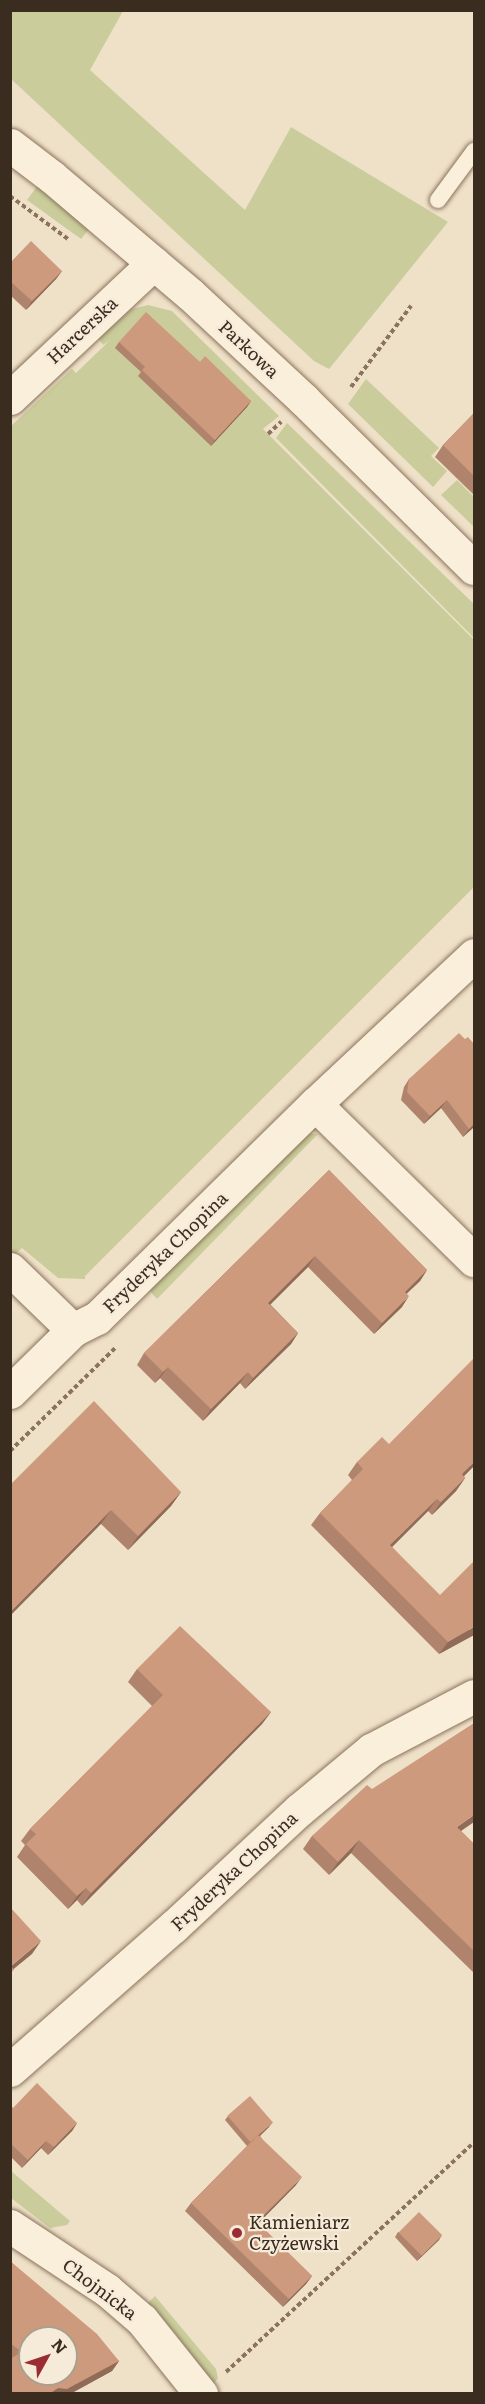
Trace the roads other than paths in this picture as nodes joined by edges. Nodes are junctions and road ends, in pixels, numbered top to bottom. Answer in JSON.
{"nodes":[{"id":1,"x":10,"y":145,"type":"edge"},
{"id":2,"x":474,"y":150,"type":"edge"},
{"id":3,"x":438,"y":200,"type":"dead end"},
{"id":4,"x":154,"y":263,"type":"junction"},
{"id":5,"x":10,"y":398,"type":"edge"},
{"id":6,"x":474,"y":568,"type":"edge"},
{"id":7,"x":474,"y":954,"type":"edge"},
{"id":8,"x":315,"y":1104,"type":"junction"},
{"id":9,"x":474,"y":1260,"type":"edge"},
{"id":10,"x":10,"y":1269,"type":"edge"},
{"id":11,"x":73,"y":1330,"type":"junction"},
{"id":12,"x":10,"y":1392,"type":"edge"},
{"id":13,"x":474,"y":1696,"type":"edge"},
{"id":14,"x":10,"y":2070,"type":"edge"},
{"id":15,"x":10,"y":2226,"type":"edge"},
{"id":16,"x":212,"y":2384,"type":"edge"}],
"edges":[{"from":1,"to":4,"type":"street","name":"Parkowa"},
{"from":2,"to":3,"type":"lane"},
{"from":4,"to":5,"type":"street","name":"Harcerska"},
{"from":4,"to":6,"type":"street","name":"Parkowa"},
{"from":7,"to":8,"type":"street","name":"Fryderyka Chopina"},
{"from":8,"to":9,"type":"street"},
{"from":8,"to":11,"type":"street","name":"Fryderyka Chopina"},
{"from":10,"to":11,"type":"street"},
{"from":11,"to":12,"type":"street","name":"Fryderyka Chopina"},
{"from":13,"to":14,"type":"street","name":"Fryderyka Chopina"},
{"from":15,"to":16,"type":"street","name":"Chojnicka"}]}
